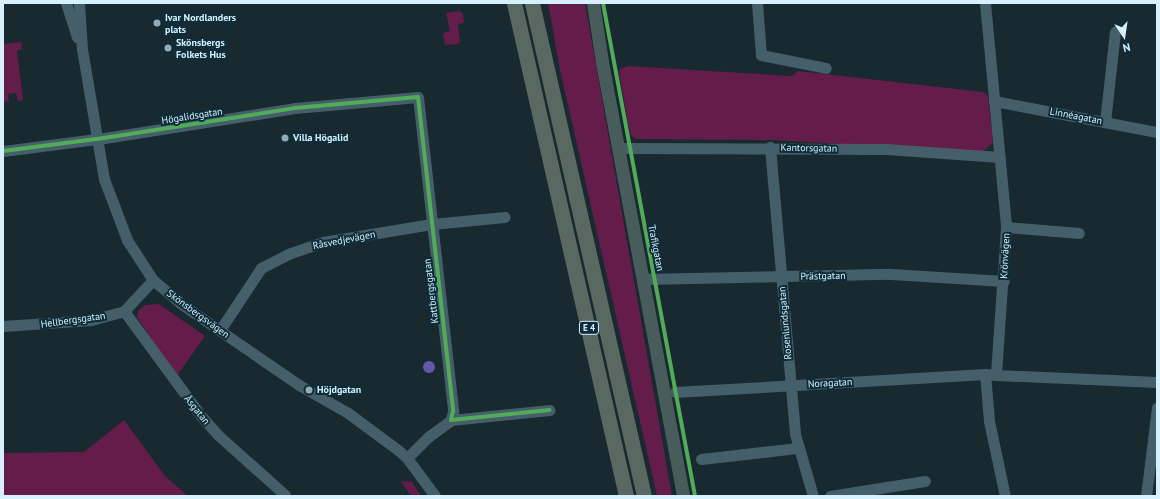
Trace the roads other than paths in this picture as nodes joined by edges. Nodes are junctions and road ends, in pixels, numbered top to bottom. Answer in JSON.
{"nodes":[{"id":1,"x":66,"y":3,"type":"edge"},
{"id":2,"x":79,"y":3,"type":"edge"},
{"id":3,"x":514,"y":3,"type":"edge"},
{"id":4,"x":532,"y":3,"type":"edge"},
{"id":5,"x":593,"y":3,"type":"edge"},
{"id":6,"x":757,"y":3,"type":"edge"},
{"id":7,"x":985,"y":3,"type":"edge"},
{"id":8,"x":1115,"y":32,"type":"dead end"},
{"id":9,"x":82,"y":49,"type":"junction"},
{"id":10,"x":826,"y":68,"type":"dead end"},
{"id":11,"x":384,"y":98,"type":"joint"},
{"id":12,"x":994,"y":101,"type":"junction"},
{"id":13,"x":1105,"y":122,"type":"junction"},
{"id":14,"x":1157,"y":132,"type":"edge"},
{"id":15,"x":96,"y":139,"type":"junction"},
{"id":16,"x":770,"y":147,"type":"junction"},
{"id":17,"x":618,"y":148,"type":"junction"},
{"id":18,"x":3,"y":150,"type":"edge"},
{"id":19,"x":1000,"y":157,"type":"junction"},
{"id":20,"x":505,"y":217,"type":"dead end"},
{"id":21,"x":432,"y":224,"type":"junction"},
{"id":22,"x":1006,"y":227,"type":"junction"},
{"id":23,"x":1079,"y":233,"type":"dead end"},
{"id":24,"x":781,"y":277,"type":"junction"},
{"id":25,"x":642,"y":279,"type":"junction"},
{"id":26,"x":153,"y":280,"type":"junction"},
{"id":27,"x":1004,"y":280,"type":"junction"},
{"id":28,"x":124,"y":311,"type":"junction"},
{"id":29,"x":3,"y":326,"type":"edge"},
{"id":30,"x":220,"y":330,"type":"junction"},
{"id":31,"x":991,"y":374,"type":"junction"},
{"id":32,"x":1157,"y":382,"type":"edge"},
{"id":33,"x":790,"y":385,"type":"junction"},
{"id":34,"x":675,"y":392,"type":"dead end"},
{"id":35,"x":1157,"y":408,"type":"edge"},
{"id":36,"x":549,"y":410,"type":"dead end"},
{"id":37,"x":451,"y":420,"type":"junction"},
{"id":38,"x":798,"y":448,"type":"junction"},
{"id":39,"x":407,"y":458,"type":"junction"},
{"id":40,"x":701,"y":459,"type":"dead end"},
{"id":41,"x":925,"y":481,"type":"dead end"},
{"id":42,"x":285,"y":495,"type":"dead end"},
{"id":43,"x":435,"y":496,"type":"edge"},
{"id":44,"x":626,"y":496,"type":"edge"},
{"id":45,"x":644,"y":496,"type":"edge"},
{"id":46,"x":683,"y":496,"type":"edge"},
{"id":47,"x":813,"y":496,"type":"edge"},
{"id":48,"x":830,"y":496,"type":"edge"},
{"id":49,"x":1005,"y":496,"type":"edge"},
{"id":50,"x":1146,"y":496,"type":"edge"}],
"edges":[{"from":1,"to":9,"type":"street","name":"Skönsbergsvägen"},
{"from":2,"to":9,"type":"street","name":"Skönsbergsvägen"},
{"from":3,"to":44,"type":"highway","number":"E 4"},
{"from":4,"to":45,"type":"highway","number":"E 4"},
{"from":5,"to":17,"type":"main road","name":"Trafikgatan"},
{"from":6,"to":10,"type":"street"},
{"from":7,"to":12,"type":"street","name":"Krönvägen"},
{"from":8,"to":13,"type":"street"},
{"from":9,"to":15,"type":"street","name":"Skönsbergsvägen"},
{"from":11,"to":15,"type":"street","name":"Högalidsgatan"},
{"from":11,"to":21,"type":"street","name":"Kattbergsgatan"},
{"from":12,"to":13,"type":"street","name":"Linnéagatan"},
{"from":12,"to":19,"type":"street","name":"Krönvägen"},
{"from":13,"to":14,"type":"street","name":"Linnéagatan"},
{"from":15,"to":18,"type":"street","name":"Högalidsgatan"},
{"from":15,"to":26,"type":"street","name":"Skönsbergsvägen"},
{"from":16,"to":17,"type":"street","name":"Kantorsgatan"},
{"from":16,"to":19,"type":"street","name":"Kantorsgatan"},
{"from":16,"to":24,"type":"street","name":"Rosenlundsgatan"},
{"from":17,"to":25,"type":"main road","name":"Trafikgatan"},
{"from":19,"to":22,"type":"street","name":"Krönvägen"},
{"from":20,"to":21,"type":"street","name":"Råsvedjevägen"},
{"from":21,"to":30,"type":"street","name":"Råsvedjevägen"},
{"from":21,"to":37,"type":"street","name":"Kattbergsgatan"},
{"from":22,"to":23,"type":"street"},
{"from":22,"to":27,"type":"street","name":"Krönvägen"},
{"from":24,"to":25,"type":"street","name":"Prästgatan"},
{"from":24,"to":27,"type":"street","name":"Prästgatan"},
{"from":24,"to":33,"type":"street","name":"Rosenlundsgatan"},
{"from":25,"to":46,"type":"main road","name":"Trafikgatan"},
{"from":26,"to":28,"type":"street"},
{"from":26,"to":30,"type":"street","name":"Skönsbergsvägen"},
{"from":27,"to":31,"type":"street","name":"Krönvägen"},
{"from":28,"to":29,"type":"street","name":"Hellbergsgatan"},
{"from":28,"to":42,"type":"street","name":"Åsgatan"},
{"from":30,"to":39,"type":"street","name":"Skönsbergsvägen"},
{"from":31,"to":32,"type":"street","name":"Noragatan"},
{"from":31,"to":33,"type":"street","name":"Noragatan"},
{"from":31,"to":49,"type":"street","name":"Krönvägen"},
{"from":33,"to":34,"type":"street","name":"Noragatan"},
{"from":33,"to":38,"type":"street","name":"Rosenlundsgatan"},
{"from":35,"to":50,"type":"street"},
{"from":36,"to":37,"type":"street"},
{"from":37,"to":39,"type":"street"},
{"from":38,"to":40,"type":"street"},
{"from":38,"to":47,"type":"street","name":"Rosenlundsgatan"},
{"from":39,"to":43,"type":"street","name":"Skönsbergsvägen"},
{"from":41,"to":48,"type":"street"}]}
